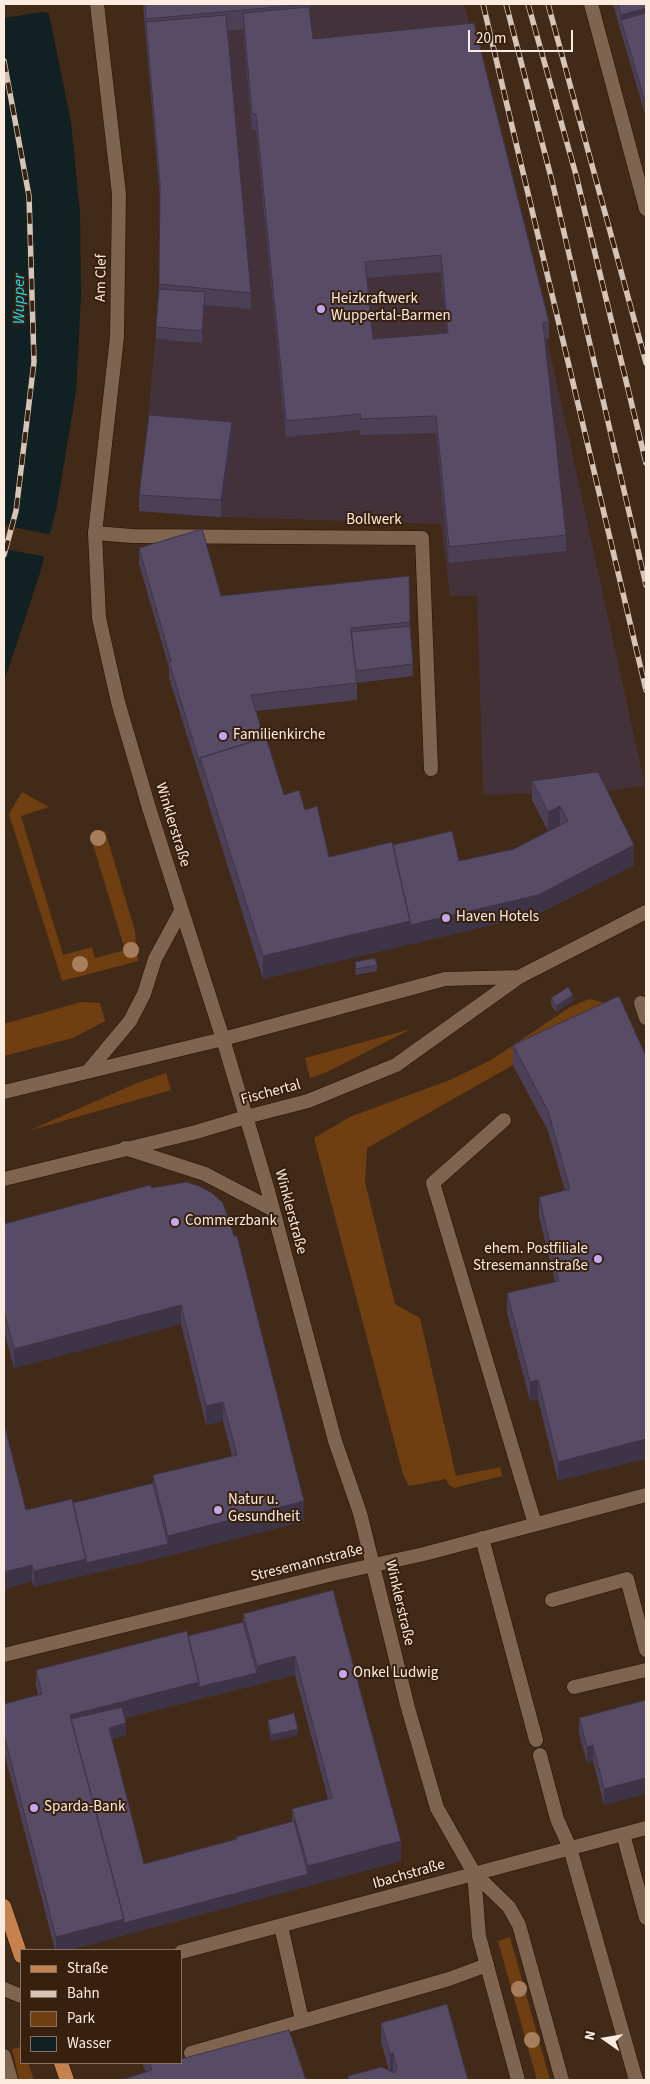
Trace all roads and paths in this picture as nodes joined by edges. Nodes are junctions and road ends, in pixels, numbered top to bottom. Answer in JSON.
{"nodes":[{"id":1,"x":98,"y":4,"type":"edge"},
{"id":2,"x":591,"y":4,"type":"edge"},
{"id":3,"x":646,"y":209,"type":"edge"},
{"id":4,"x":95,"y":533,"type":"junction"},
{"id":5,"x":95,"y":553,"type":"joint"},
{"id":6,"x":431,"y":768,"type":"dead end"},
{"id":7,"x":181,"y":911,"type":"junction"},
{"id":8,"x":646,"y":912,"type":"edge"},
{"id":9,"x":519,"y":977,"type":"junction"},
{"id":10,"x":641,"y":1003,"type":"dead end"},
{"id":11,"x":646,"y":1018,"type":"edge"},
{"id":12,"x":223,"y":1039,"type":"junction"},
{"id":13,"x":90,"y":1070,"type":"junction"},
{"id":14,"x":4,"y":1092,"type":"edge"},
{"id":15,"x":246,"y":1117,"type":"junction"},
{"id":16,"x":504,"y":1120,"type":"dead end"},
{"id":17,"x":125,"y":1148,"type":"junction"},
{"id":18,"x":4,"y":1179,"type":"edge"},
{"id":19,"x":272,"y":1209,"type":"junction"},
{"id":20,"x":646,"y":1495,"type":"edge"},
{"id":21,"x":535,"y":1524,"type":"junction"},
{"id":22,"x":482,"y":1538,"type":"junction"},
{"id":23,"x":374,"y":1564,"type":"junction"},
{"id":24,"x":552,"y":1600,"type":"dead end"},
{"id":25,"x":642,"y":1617,"type":"edge"},
{"id":26,"x":646,"y":1650,"type":"edge"},
{"id":27,"x":4,"y":1655,"type":"edge"},
{"id":28,"x":646,"y":1670,"type":"edge"},
{"id":29,"x":574,"y":1688,"type":"dead end"},
{"id":30,"x":536,"y":1740,"type":"dead end"},
{"id":31,"x":540,"y":1755,"type":"dead end"},
{"id":32,"x":646,"y":1828,"type":"edge"},
{"id":33,"x":624,"y":1834,"type":"junction"},
{"id":34,"x":570,"y":1848,"type":"junction"},
{"id":35,"x":474,"y":1873,"type":"junction"},
{"id":36,"x":4,"y":1906,"type":"edge"},
{"id":37,"x":646,"y":1918,"type":"edge"},
{"id":38,"x":280,"y":1926,"type":"junction"},
{"id":39,"x":182,"y":1952,"type":"edge"},
{"id":40,"x":20,"y":1953,"type":"edge"},
{"id":41,"x":487,"y":1965,"type":"junction"},
{"id":42,"x":4,"y":1989,"type":"edge"},
{"id":43,"x":20,"y":1996,"type":"edge"},
{"id":44,"x":302,"y":2020,"type":"junction"},
{"id":45,"x":192,"y":2053,"type":"dead end"},
{"id":46,"x":4,"y":2056,"type":"edge"},
{"id":47,"x":60,"y":2064,"type":"edge"},
{"id":48,"x":11,"y":2080,"type":"edge"},
{"id":49,"x":67,"y":2080,"type":"edge"},
{"id":50,"x":518,"y":2080,"type":"edge"},
{"id":51,"x":562,"y":2080,"type":"edge"},
{"id":52,"x":636,"y":2080,"type":"edge"}],
"edges":[{"from":1,"to":4,"type":"main road","name":"Am Clef"},
{"from":2,"to":3,"type":"main road"},
{"from":4,"to":5,"type":"main road","name":"Am Clef"},
{"from":4,"to":6,"type":"main road","name":"Bollwerk"},
{"from":5,"to":7,"type":"main road","name":"Winklerstraße"},
{"from":7,"to":12,"type":"main road","name":"Winklerstraße"},
{"from":7,"to":13,"type":"main road"},
{"from":8,"to":9,"type":"main road","name":"Fischertal"},
{"from":9,"to":12,"type":"main road","name":"Fischertal"},
{"from":9,"to":15,"type":"main road","name":"Fischertal"},
{"from":10,"to":11,"type":"main road"},
{"from":12,"to":13,"type":"main road","name":"Fischertal"},
{"from":12,"to":15,"type":"main road","name":"Winklerstraße"},
{"from":13,"to":14,"type":"main road","name":"Fischertal"},
{"from":15,"to":17,"type":"main road","name":"Fischertal"},
{"from":15,"to":19,"type":"main road","name":"Winklerstraße"},
{"from":16,"to":21,"type":"main road"},
{"from":17,"to":18,"type":"main road","name":"Fischertal"},
{"from":17,"to":19,"type":"main road"},
{"from":19,"to":23,"type":"main road","name":"Winklerstraße"},
{"from":20,"to":21,"type":"main road","name":"Stresemannstraße"},
{"from":21,"to":22,"type":"main road","name":"Stresemannstraße"},
{"from":22,"to":23,"type":"main road","name":"Stresemannstraße"},
{"from":22,"to":30,"type":"main road"},
{"from":23,"to":27,"type":"main road","name":"Stresemannstraße"},
{"from":23,"to":35,"type":"main road","name":"Winklerstraße"},
{"from":24,"to":25,"type":"main road"},
{"from":25,"to":26,"type":"main road"},
{"from":28,"to":29,"type":"main road"},
{"from":31,"to":34,"type":"main road"},
{"from":32,"to":33,"type":"main road","name":"Ibachstraße"},
{"from":33,"to":34,"type":"main road","name":"Ibachstraße"},
{"from":33,"to":37,"type":"main road"},
{"from":34,"to":35,"type":"main road","name":"Ibachstraße"},
{"from":34,"to":52,"type":"main road"},
{"from":35,"to":38,"type":"main road","name":"Ibachstraße"},
{"from":35,"to":41,"type":"main road"},
{"from":35,"to":51,"type":"main road"},
{"from":36,"to":40,"type":"main road"},
{"from":38,"to":39,"type":"main road","name":"Ibachstraße"},
{"from":38,"to":44,"type":"main road"},
{"from":41,"to":44,"type":"main road"},
{"from":41,"to":50,"type":"main road"},
{"from":42,"to":43,"type":"main road"},
{"from":44,"to":45,"type":"main road"},
{"from":46,"to":48,"type":"main road"},
{"from":47,"to":49,"type":"main road"}]}
